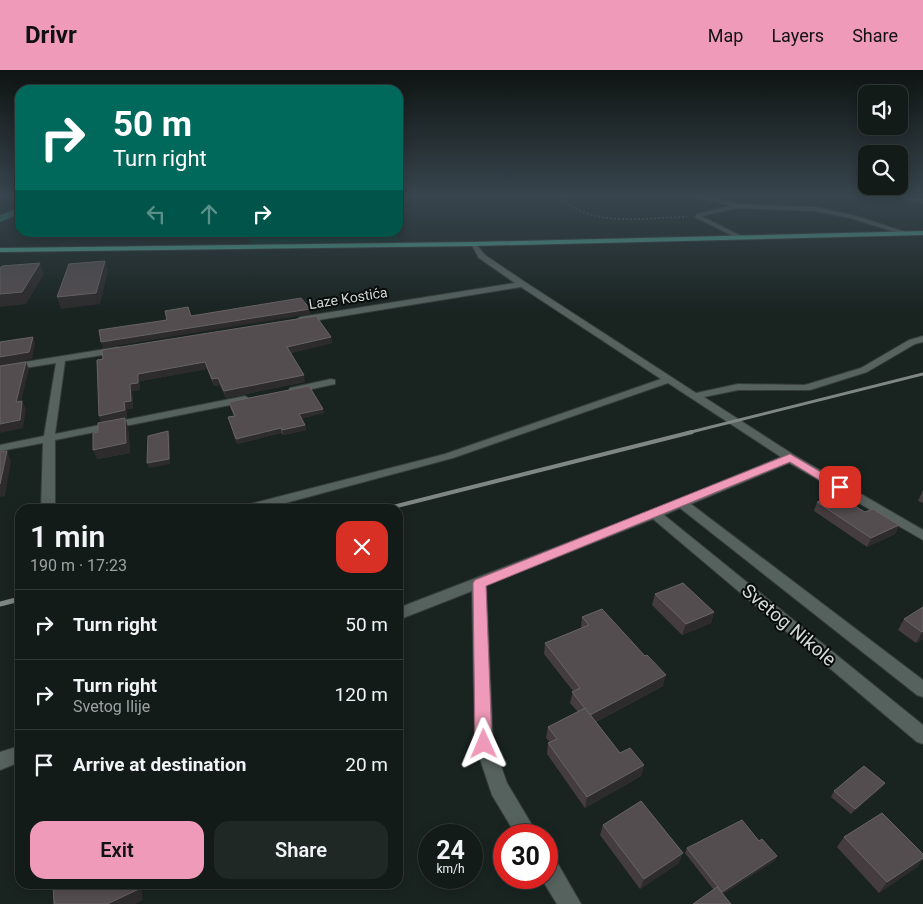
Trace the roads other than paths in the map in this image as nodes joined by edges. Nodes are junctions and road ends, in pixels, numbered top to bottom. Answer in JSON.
{"nodes":[{"id":1,"x":734,"y":234,"type":"edge"},
{"id":2,"x":867,"y":234,"type":"edge"},
{"id":3,"x":739,"y":237,"type":"junction"},
{"id":4,"x":474,"y":244,"type":"junction"},
{"id":5,"x":0,"y":250,"type":"edge"},
{"id":6,"x":522,"y":284,"type":"junction"},
{"id":7,"x":287,"y":322,"type":"edge"},
{"id":8,"x":923,"y":339,"type":"edge"},
{"id":9,"x":130,"y":348,"type":"edge"},
{"id":10,"x":61,"y":359,"type":"junction"},
{"id":11,"x":0,"y":369,"type":"edge"},
{"id":12,"x":670,"y":379,"type":"junction"},
{"id":13,"x":331,"y":382,"type":"dead end"},
{"id":14,"x":283,"y":392,"type":"edge"},
{"id":15,"x":695,"y":396,"type":"junction"},
{"id":16,"x":254,"y":398,"type":"edge"},
{"id":17,"x":49,"y":439,"type":"junction"},
{"id":18,"x":0,"y":448,"type":"edge"},
{"id":19,"x":790,"y":458,"type":"junction"},
{"id":20,"x":681,"y":503,"type":"junction"},
{"id":21,"x":48,"y":504,"type":"edge"},
{"id":22,"x":266,"y":504,"type":"edge"},
{"id":23,"x":655,"y":514,"type":"junction"},
{"id":24,"x":923,"y":536,"type":"edge"},
{"id":25,"x":479,"y":583,"type":"junction"},
{"id":26,"x":403,"y":612,"type":"edge"},
{"id":27,"x":923,"y":690,"type":"edge"},
{"id":28,"x":923,"y":736,"type":"edge"},
{"id":29,"x":15,"y":756,"type":"edge"},
{"id":30,"x":0,"y":761,"type":"edge"},
{"id":31,"x":521,"y":824,"type":"edge"},
{"id":32,"x":558,"y":884,"type":"edge"},
{"id":33,"x":570,"y":904,"type":"edge"}],
"edges":[{"from":1,"to":3,"type":"street"},
{"from":2,"to":3,"type":"main road"},
{"from":3,"to":4,"type":"main road"},
{"from":4,"to":5,"type":"main road"},
{"from":4,"to":6,"type":"street"},
{"from":6,"to":7,"type":"street","name":"Laze Kostića"},
{"from":6,"to":12,"type":"street"},
{"from":8,"to":15,"type":"street"},
{"from":9,"to":10,"type":"street"},
{"from":10,"to":11,"type":"street"},
{"from":10,"to":17,"type":"street"},
{"from":12,"to":15,"type":"street"},
{"from":12,"to":22,"type":"street"},
{"from":13,"to":14,"type":"street"},
{"from":15,"to":19,"type":"street"},
{"from":16,"to":17,"type":"street"},
{"from":17,"to":18,"type":"street"},
{"from":17,"to":21,"type":"street"},
{"from":19,"to":20,"type":"street"},
{"from":19,"to":24,"type":"street"},
{"from":20,"to":23,"type":"street"},
{"from":20,"to":27,"type":"street"},
{"from":23,"to":25,"type":"street"},
{"from":23,"to":28,"type":"street","name":"Svetog Nikole"},
{"from":25,"to":26,"type":"street"},
{"from":25,"to":31,"type":"street"},
{"from":29,"to":30,"type":"street"},
{"from":32,"to":33,"type":"street"}]}
